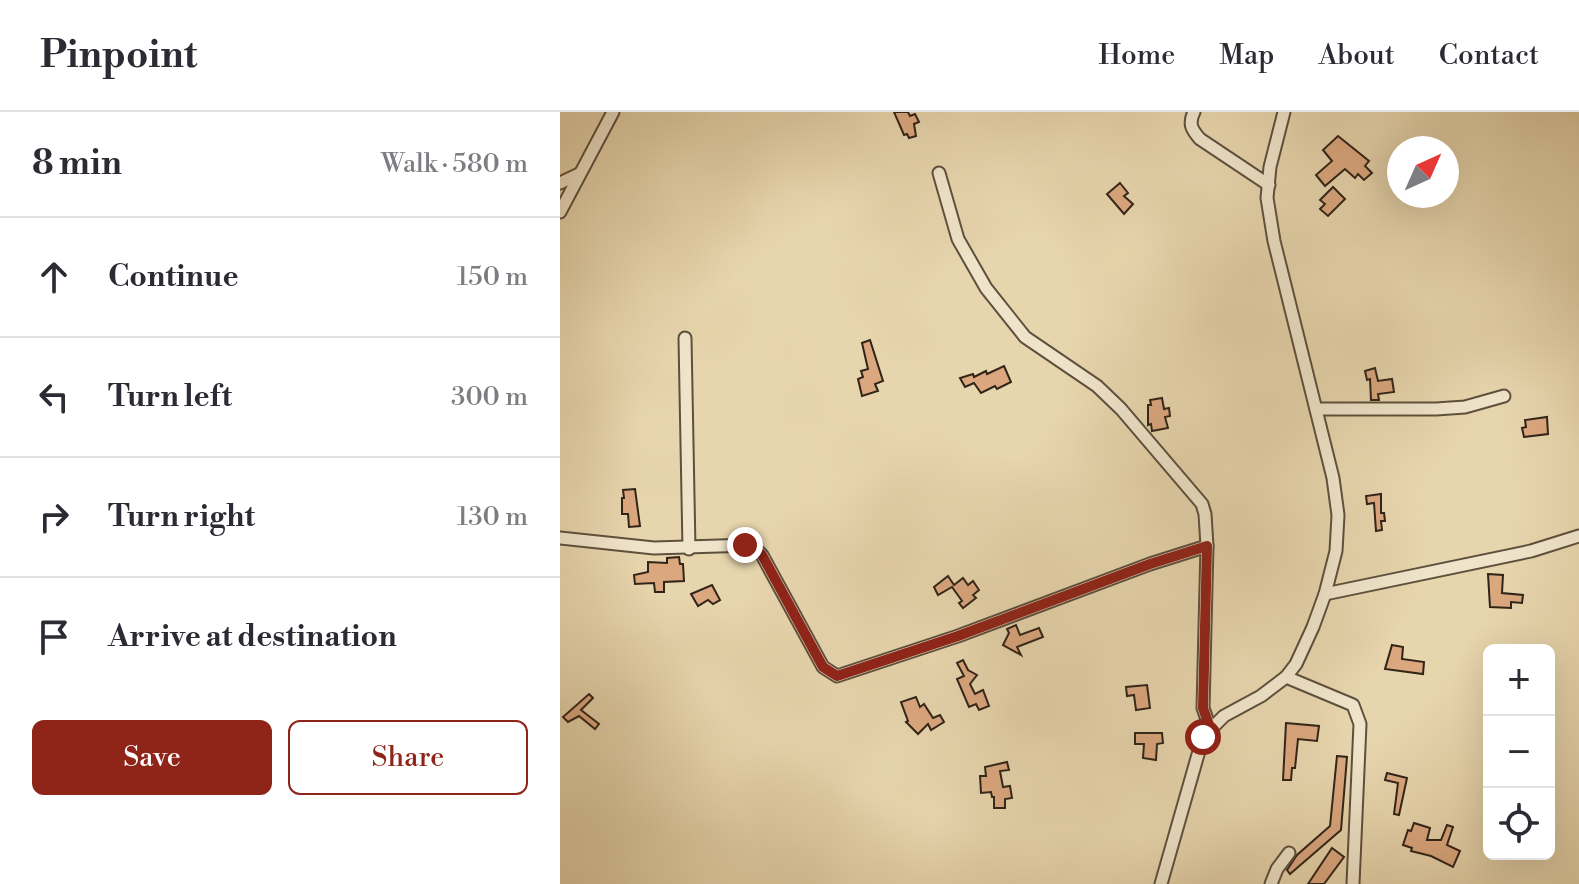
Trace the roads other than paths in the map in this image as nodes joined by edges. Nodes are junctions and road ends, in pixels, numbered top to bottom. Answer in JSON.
{"nodes":[{"id":1,"x":613,"y":112,"type":"edge"},
{"id":2,"x":1194,"y":112,"type":"edge"},
{"id":3,"x":1284,"y":112,"type":"edge"},
{"id":4,"x":939,"y":173,"type":"dead end"},
{"id":5,"x":579,"y":174,"type":"junction"},
{"id":6,"x":560,"y":183,"type":"edge"},
{"id":7,"x":1269,"y":185,"type":"junction"},
{"id":8,"x":560,"y":212,"type":"edge"},
{"id":9,"x":685,"y":338,"type":"dead end"},
{"id":10,"x":1504,"y":396,"type":"dead end"},
{"id":11,"x":1316,"y":409,"type":"junction"},
{"id":12,"x":1579,"y":536,"type":"edge"},
{"id":13,"x":560,"y":538,"type":"edge"},
{"id":14,"x":1207,"y":546,"type":"junction"},
{"id":15,"x":689,"y":549,"type":"junction"},
{"id":16,"x":1325,"y":594,"type":"junction"},
{"id":17,"x":1286,"y":677,"type":"junction"},
{"id":18,"x":1210,"y":728,"type":"junction"},
{"id":19,"x":1289,"y":853,"type":"dead end"},
{"id":20,"x":1161,"y":884,"type":"edge"},
{"id":21,"x":1271,"y":884,"type":"edge"},
{"id":22,"x":1353,"y":884,"type":"edge"}],
"edges":[{"from":1,"to":5,"type":"street"},
{"from":2,"to":7,"type":"street"},
{"from":3,"to":7,"type":"street"},
{"from":4,"to":14,"type":"street"},
{"from":5,"to":6,"type":"street"},
{"from":5,"to":8,"type":"street"},
{"from":7,"to":11,"type":"street"},
{"from":9,"to":15,"type":"street"},
{"from":10,"to":11,"type":"street"},
{"from":11,"to":16,"type":"street"},
{"from":12,"to":16,"type":"street"},
{"from":13,"to":15,"type":"street"},
{"from":14,"to":15,"type":"street"},
{"from":14,"to":18,"type":"street"},
{"from":16,"to":17,"type":"street"},
{"from":17,"to":18,"type":"street"},
{"from":17,"to":22,"type":"street"},
{"from":18,"to":20,"type":"street"},
{"from":19,"to":21,"type":"street"}]}
